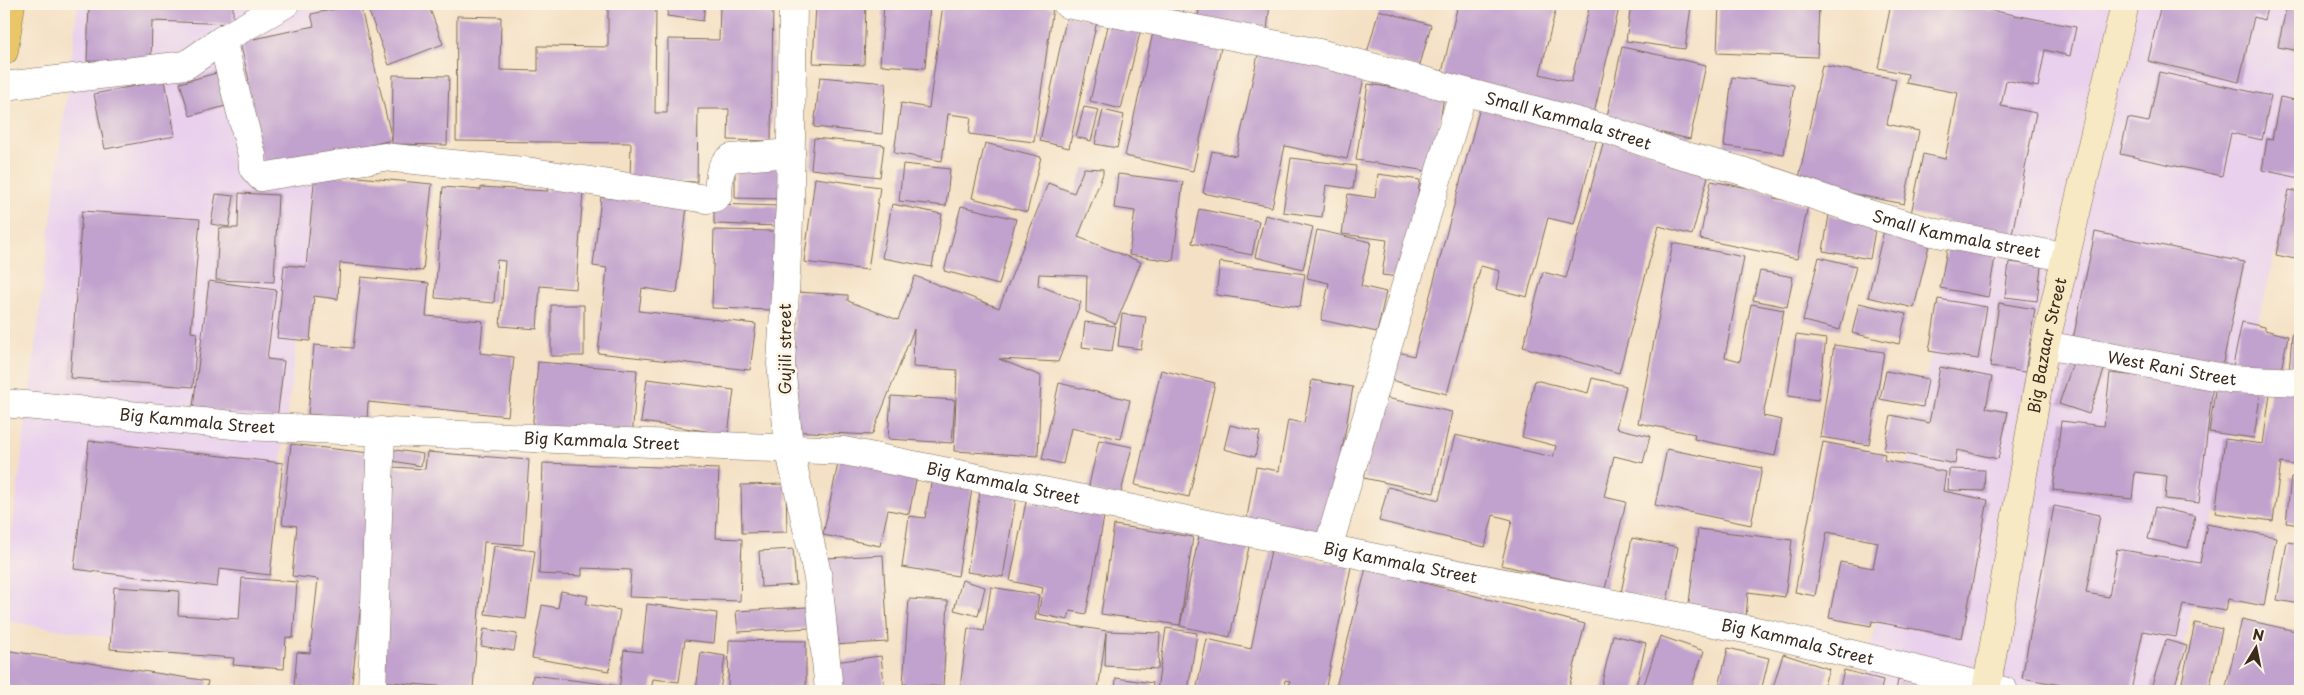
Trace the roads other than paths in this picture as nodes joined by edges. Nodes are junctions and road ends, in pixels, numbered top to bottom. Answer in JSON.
{"nodes":[{"id":1,"x":11,"y":4,"type":"edge"},
{"id":2,"x":285,"y":4,"type":"edge"},
{"id":3,"x":793,"y":4,"type":"edge"},
{"id":4,"x":1067,"y":4,"type":"edge"},
{"id":5,"x":2125,"y":4,"type":"edge"},
{"id":6,"x":222,"y":40,"type":"junction"},
{"id":7,"x":4,"y":51,"type":"edge"},
{"id":8,"x":4,"y":86,"type":"edge"},
{"id":9,"x":1463,"y":92,"type":"junction"},
{"id":10,"x":791,"y":153,"type":"junction"},
{"id":11,"x":2065,"y":258,"type":"junction"},
{"id":12,"x":2045,"y":345,"type":"junction"},
{"id":13,"x":2300,"y":382,"type":"edge"},
{"id":14,"x":4,"y":403,"type":"edge"},
{"id":15,"x":381,"y":431,"type":"junction"},
{"id":16,"x":789,"y":447,"type":"junction"},
{"id":17,"x":1328,"y":548,"type":"junction"},
{"id":18,"x":1992,"y":690,"type":"edge"},
{"id":19,"x":372,"y":691,"type":"edge"},
{"id":20,"x":829,"y":691,"type":"edge"}],
"edges":[{"from":1,"to":7,"type":"main road"},
{"from":2,"to":6,"type":"street"},
{"from":3,"to":10,"type":"street","name":"Gujili street"},
{"from":4,"to":9,"type":"street","name":"Small Kammala street"},
{"from":5,"to":11,"type":"street","name":"Big Bazaar Street"},
{"from":6,"to":8,"type":"street"},
{"from":6,"to":10,"type":"street"},
{"from":9,"to":11,"type":"street","name":"Small Kammala street"},
{"from":9,"to":17,"type":"street"},
{"from":10,"to":16,"type":"street","name":"Gujili street"},
{"from":11,"to":12,"type":"street","name":"Big Bazaar Street"},
{"from":12,"to":13,"type":"street","name":"West Rani Street"},
{"from":12,"to":18,"type":"street","name":"Big Bazaar Street"},
{"from":14,"to":15,"type":"street","name":"Big Kammala Street"},
{"from":15,"to":16,"type":"street","name":"Big Kammala Street"},
{"from":15,"to":19,"type":"street"},
{"from":16,"to":17,"type":"street","name":"Big Kammala Street"},
{"from":16,"to":20,"type":"street","name":"Gujili street"},
{"from":17,"to":18,"type":"street","name":"Big Kammala Street"}]}
